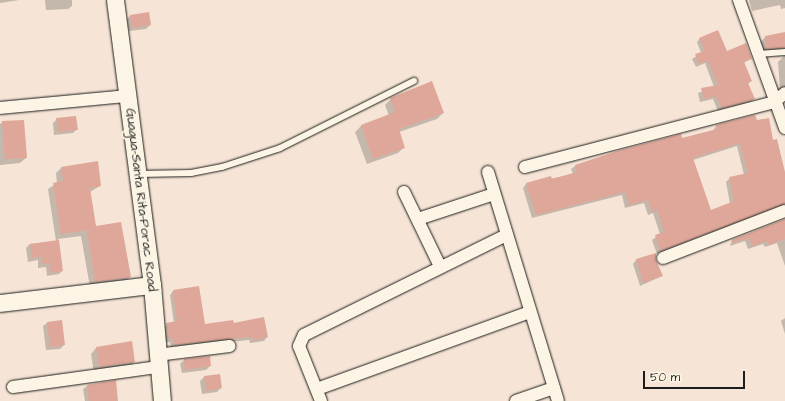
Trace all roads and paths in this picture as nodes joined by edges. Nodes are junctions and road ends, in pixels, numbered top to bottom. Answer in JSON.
{"nodes":[{"id":1,"x":115,"y":0,"type":"edge"},
{"id":2,"x":739,"y":0,"type":"edge"},
{"id":3,"x":785,"y":52,"type":"edge"},
{"id":4,"x":758,"y":54,"type":"junction"},
{"id":5,"x":414,"y":81,"type":"dead end"},
{"id":6,"x":785,"y":93,"type":"edge"},
{"id":7,"x":128,"y":96,"type":"junction"},
{"id":8,"x":774,"y":102,"type":"junction"},
{"id":9,"x":0,"y":108,"type":"edge"},
{"id":10,"x":785,"y":128,"type":"edge"},
{"id":11,"x":524,"y":167,"type":"dead end"},
{"id":12,"x":488,"y":172,"type":"dead end"},
{"id":13,"x":137,"y":174,"type":"junction"},
{"id":14,"x":404,"y":192,"type":"dead end"},
{"id":15,"x":494,"y":194,"type":"junction"},
{"id":16,"x":785,"y":211,"type":"edge"},
{"id":17,"x":418,"y":219,"type":"junction"},
{"id":18,"x":506,"y":235,"type":"junction"},
{"id":19,"x":663,"y":258,"type":"dead end"},
{"id":20,"x":440,"y":266,"type":"junction"},
{"id":21,"x":152,"y":285,"type":"junction"},
{"id":22,"x":0,"y":304,"type":"edge"},
{"id":23,"x":530,"y":312,"type":"junction"},
{"id":24,"x":229,"y":346,"type":"dead end"},
{"id":25,"x":157,"y":361,"type":"junction"},
{"id":26,"x":13,"y":387,"type":"dead end"},
{"id":27,"x":554,"y":388,"type":"junction"},
{"id":28,"x":317,"y":389,"type":"junction"},
{"id":29,"x":162,"y":401,"type":"edge"},
{"id":30,"x":321,"y":401,"type":"edge"},
{"id":31,"x":516,"y":401,"type":"edge"},
{"id":32,"x":558,"y":401,"type":"edge"}],
"edges":[{"from":1,"to":7,"type":"main road","name":"Guagua-Santa Rita-Porac Road"},
{"from":2,"to":4,"type":"street"},
{"from":3,"to":4,"type":"lane"},
{"from":4,"to":8,"type":"street"},
{"from":5,"to":13,"type":"lane"},
{"from":6,"to":8,"type":"street"},
{"from":7,"to":9,"type":"street"},
{"from":7,"to":13,"type":"main road","name":"Guagua-Santa Rita-Porac Road"},
{"from":8,"to":10,"type":"street"},
{"from":8,"to":11,"type":"street"},
{"from":12,"to":15,"type":"street"},
{"from":13,"to":21,"type":"main road","name":"Guagua-Santa Rita-Porac Road"},
{"from":14,"to":17,"type":"street"},
{"from":15,"to":17,"type":"street"},
{"from":15,"to":18,"type":"street"},
{"from":16,"to":19,"type":"street"},
{"from":17,"to":20,"type":"street"},
{"from":18,"to":20,"type":"street"},
{"from":18,"to":23,"type":"street"},
{"from":20,"to":28,"type":"street"},
{"from":21,"to":22,"type":"main road"},
{"from":21,"to":25,"type":"main road","name":"Guagua-Santa Rita-Porac Road"},
{"from":23,"to":27,"type":"street"},
{"from":23,"to":28,"type":"street"},
{"from":24,"to":25,"type":"street"},
{"from":25,"to":26,"type":"street"},
{"from":25,"to":29,"type":"main road","name":"Guagua-Santa Rita-Porac Road"},
{"from":27,"to":31,"type":"street"},
{"from":27,"to":32,"type":"street"},
{"from":28,"to":30,"type":"street"}]}
